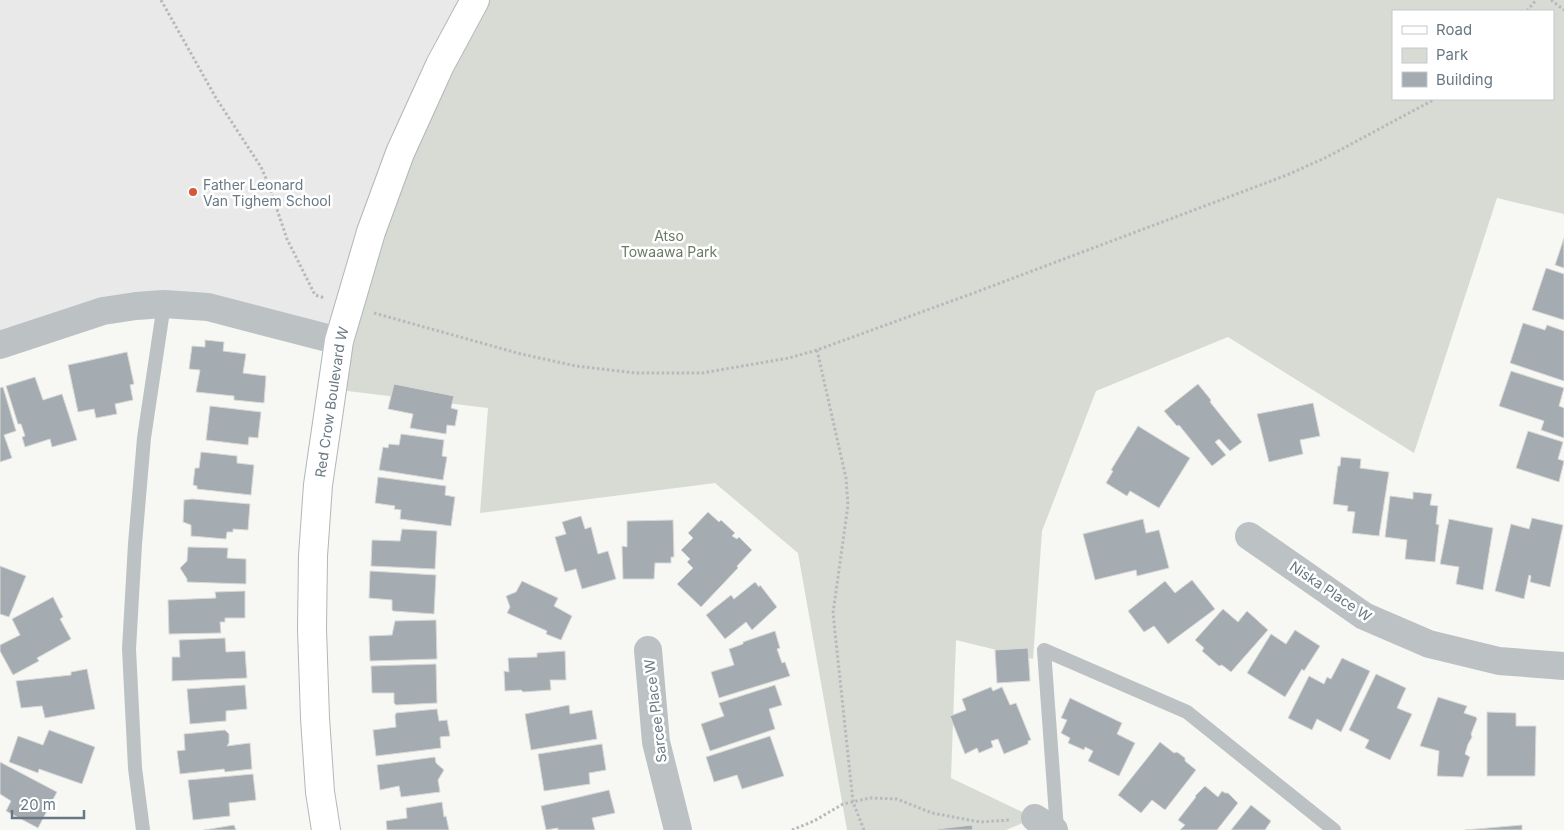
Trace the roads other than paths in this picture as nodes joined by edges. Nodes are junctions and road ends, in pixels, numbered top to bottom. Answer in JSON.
{"nodes":[{"id":1,"x":475,"y":0,"type":"edge"},
{"id":2,"x":164,"y":304,"type":"junction"},
{"id":3,"x":339,"y":341,"type":"junction"},
{"id":4,"x":0,"y":345,"type":"edge"},
{"id":5,"x":1249,"y":536,"type":"dead end"},
{"id":6,"x":648,"y":650,"type":"dead end"},
{"id":7,"x":1564,"y":666,"type":"edge"},
{"id":8,"x":1049,"y":826,"type":"edge"},
{"id":9,"x":143,"y":830,"type":"edge"},
{"id":10,"x":326,"y":830,"type":"edge"},
{"id":11,"x":678,"y":830,"type":"edge"},
{"id":12,"x":1334,"y":830,"type":"edge"}],
"edges":[{"from":1,"to":3,"type":"street","name":"Red Crow Boulevard W"},
{"from":2,"to":3,"type":"street"},
{"from":2,"to":4,"type":"street"},
{"from":2,"to":9,"type":"lane"},
{"from":3,"to":10,"type":"street","name":"Red Crow Boulevard W"},
{"from":5,"to":7,"type":"street","name":"Niska Place W"},
{"from":6,"to":11,"type":"street","name":"Sarcee Place W"},
{"from":8,"to":12,"type":"lane"}]}
